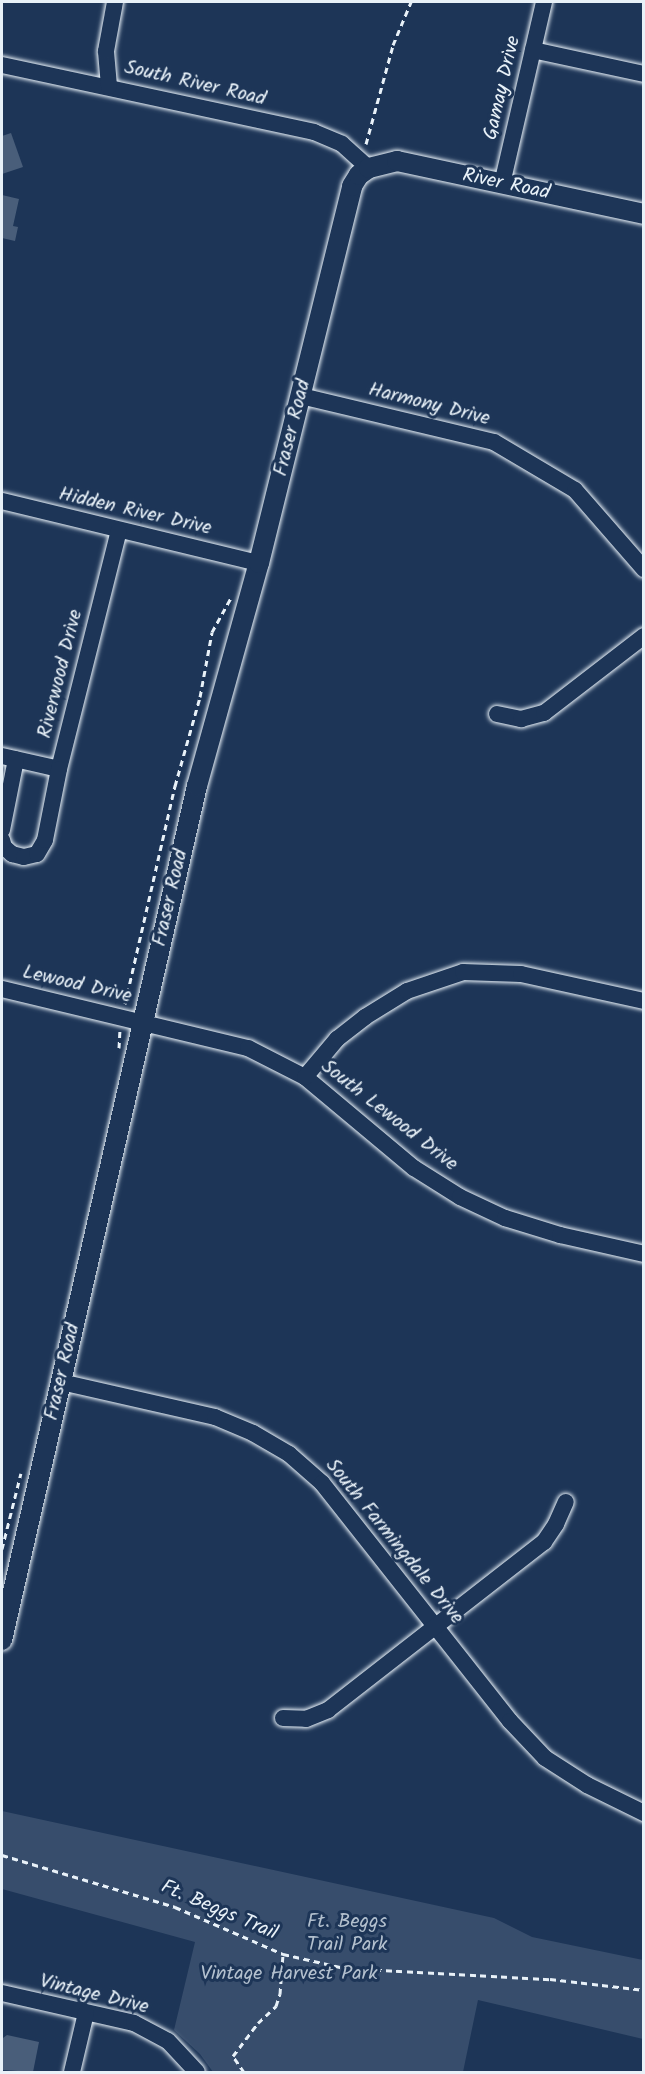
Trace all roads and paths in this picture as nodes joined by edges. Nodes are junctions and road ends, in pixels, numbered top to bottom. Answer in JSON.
{"nodes":[{"id":1,"x":115,"y":2,"type":"edge"},
{"id":2,"x":544,"y":2,"type":"edge"},
{"id":3,"x":533,"y":50,"type":"junction"},
{"id":4,"x":2,"y":65,"type":"edge"},
{"id":5,"x":644,"y":74,"type":"edge"},
{"id":6,"x":109,"y":86,"type":"junction"},
{"id":7,"x":369,"y":168,"type":"junction"},
{"id":8,"x":502,"y":184,"type":"junction"},
{"id":9,"x":644,"y":214,"type":"edge"},
{"id":10,"x":301,"y":396,"type":"junction"},
{"id":11,"x":2,"y":501,"type":"edge"},
{"id":12,"x":119,"y":531,"type":"junction"},
{"id":13,"x":259,"y":563,"type":"junction"},
{"id":14,"x":644,"y":569,"type":"edge"},
{"id":15,"x":644,"y":636,"type":"edge"},
{"id":16,"x":497,"y":714,"type":"dead end"},
{"id":17,"x":9,"y":758,"type":"edge"},
{"id":18,"x":59,"y":770,"type":"junction"},
{"id":19,"x":2,"y":830,"type":"edge"},
{"id":20,"x":2,"y":840,"type":"edge"},
{"id":21,"x":2,"y":989,"type":"edge"},
{"id":22,"x":644,"y":1001,"type":"edge"},
{"id":23,"x":142,"y":1022,"type":"junction"},
{"id":24,"x":304,"y":1077,"type":"junction"},
{"id":25,"x":644,"y":1254,"type":"edge"},
{"id":26,"x":62,"y":1382,"type":"junction"},
{"id":27,"x":566,"y":1502,"type":"dead end"},
{"id":28,"x":9,"y":1574,"type":"edge"},
{"id":29,"x":436,"y":1626,"type":"junction"},
{"id":30,"x":2,"y":1640,"type":"edge"},
{"id":31,"x":283,"y":1718,"type":"dead end"},
{"id":32,"x":644,"y":1813,"type":"edge"},
{"id":33,"x":2,"y":1855,"type":"edge"},
{"id":34,"x":283,"y":1954,"type":"junction"},
{"id":35,"x":644,"y":1990,"type":"edge"},
{"id":36,"x":2,"y":1993,"type":"edge"},
{"id":37,"x":86,"y":2013,"type":"junction"},
{"id":38,"x":72,"y":2073,"type":"edge"},
{"id":39,"x":197,"y":2073,"type":"edge"},
{"id":40,"x":244,"y":2073,"type":"edge"}],
"edges":[{"from":1,"to":6,"type":"street"},
{"from":2,"to":3,"type":"street","name":"Gamay Drive"},
{"from":3,"to":5,"type":"street"},
{"from":3,"to":8,"type":"street","name":"Gamay Drive"},
{"from":4,"to":6,"type":"street","name":"South River Road"},
{"from":6,"to":7,"type":"street","name":"South River Road"},
{"from":7,"to":8,"type":"street","name":"River Road"},
{"from":7,"to":10,"type":"street","name":"Fraser Road"},
{"from":8,"to":9,"type":"street","name":"River Road"},
{"from":10,"to":13,"type":"street","name":"Fraser Road"},
{"from":10,"to":14,"type":"street","name":"Harmony Drive"},
{"from":11,"to":12,"type":"street","name":"Hidden River Drive"},
{"from":12,"to":13,"type":"street","name":"Hidden River Drive"},
{"from":12,"to":18,"type":"street","name":"Riverwood Drive"},
{"from":13,"to":23,"type":"street","name":"Fraser Road"},
{"from":15,"to":16,"type":"street"},
{"from":17,"to":18,"type":"street","name":"Riverwood Drive"},
{"from":17,"to":19,"type":"street"},
{"from":18,"to":20,"type":"street"},
{"from":21,"to":23,"type":"street","name":"Lewood Drive"},
{"from":22,"to":24,"type":"street"},
{"from":23,"to":24,"type":"street","name":"South Lewood Drive"},
{"from":23,"to":26,"type":"street","name":"Fraser Road"},
{"from":24,"to":25,"type":"street","name":"South Lewood Drive"},
{"from":26,"to":28,"type":"street","name":"Fraser Road"},
{"from":26,"to":29,"type":"street","name":"South Farmingdale Drive"},
{"from":27,"to":29,"type":"street"},
{"from":28,"to":30,"type":"street","name":"Fraser Road"},
{"from":29,"to":31,"type":"street"},
{"from":29,"to":32,"type":"street","name":"South Farmingdale Drive"},
{"from":33,"to":34,"type":"path","name":"Ft. Beggs Trail"},
{"from":34,"to":35,"type":"path","name":"Ft. Beggs Trail"},
{"from":34,"to":40,"type":"path"},
{"from":36,"to":37,"type":"street","name":"Vintage Drive"},
{"from":37,"to":38,"type":"street"},
{"from":37,"to":39,"type":"street","name":"Vintage Drive"}]}
